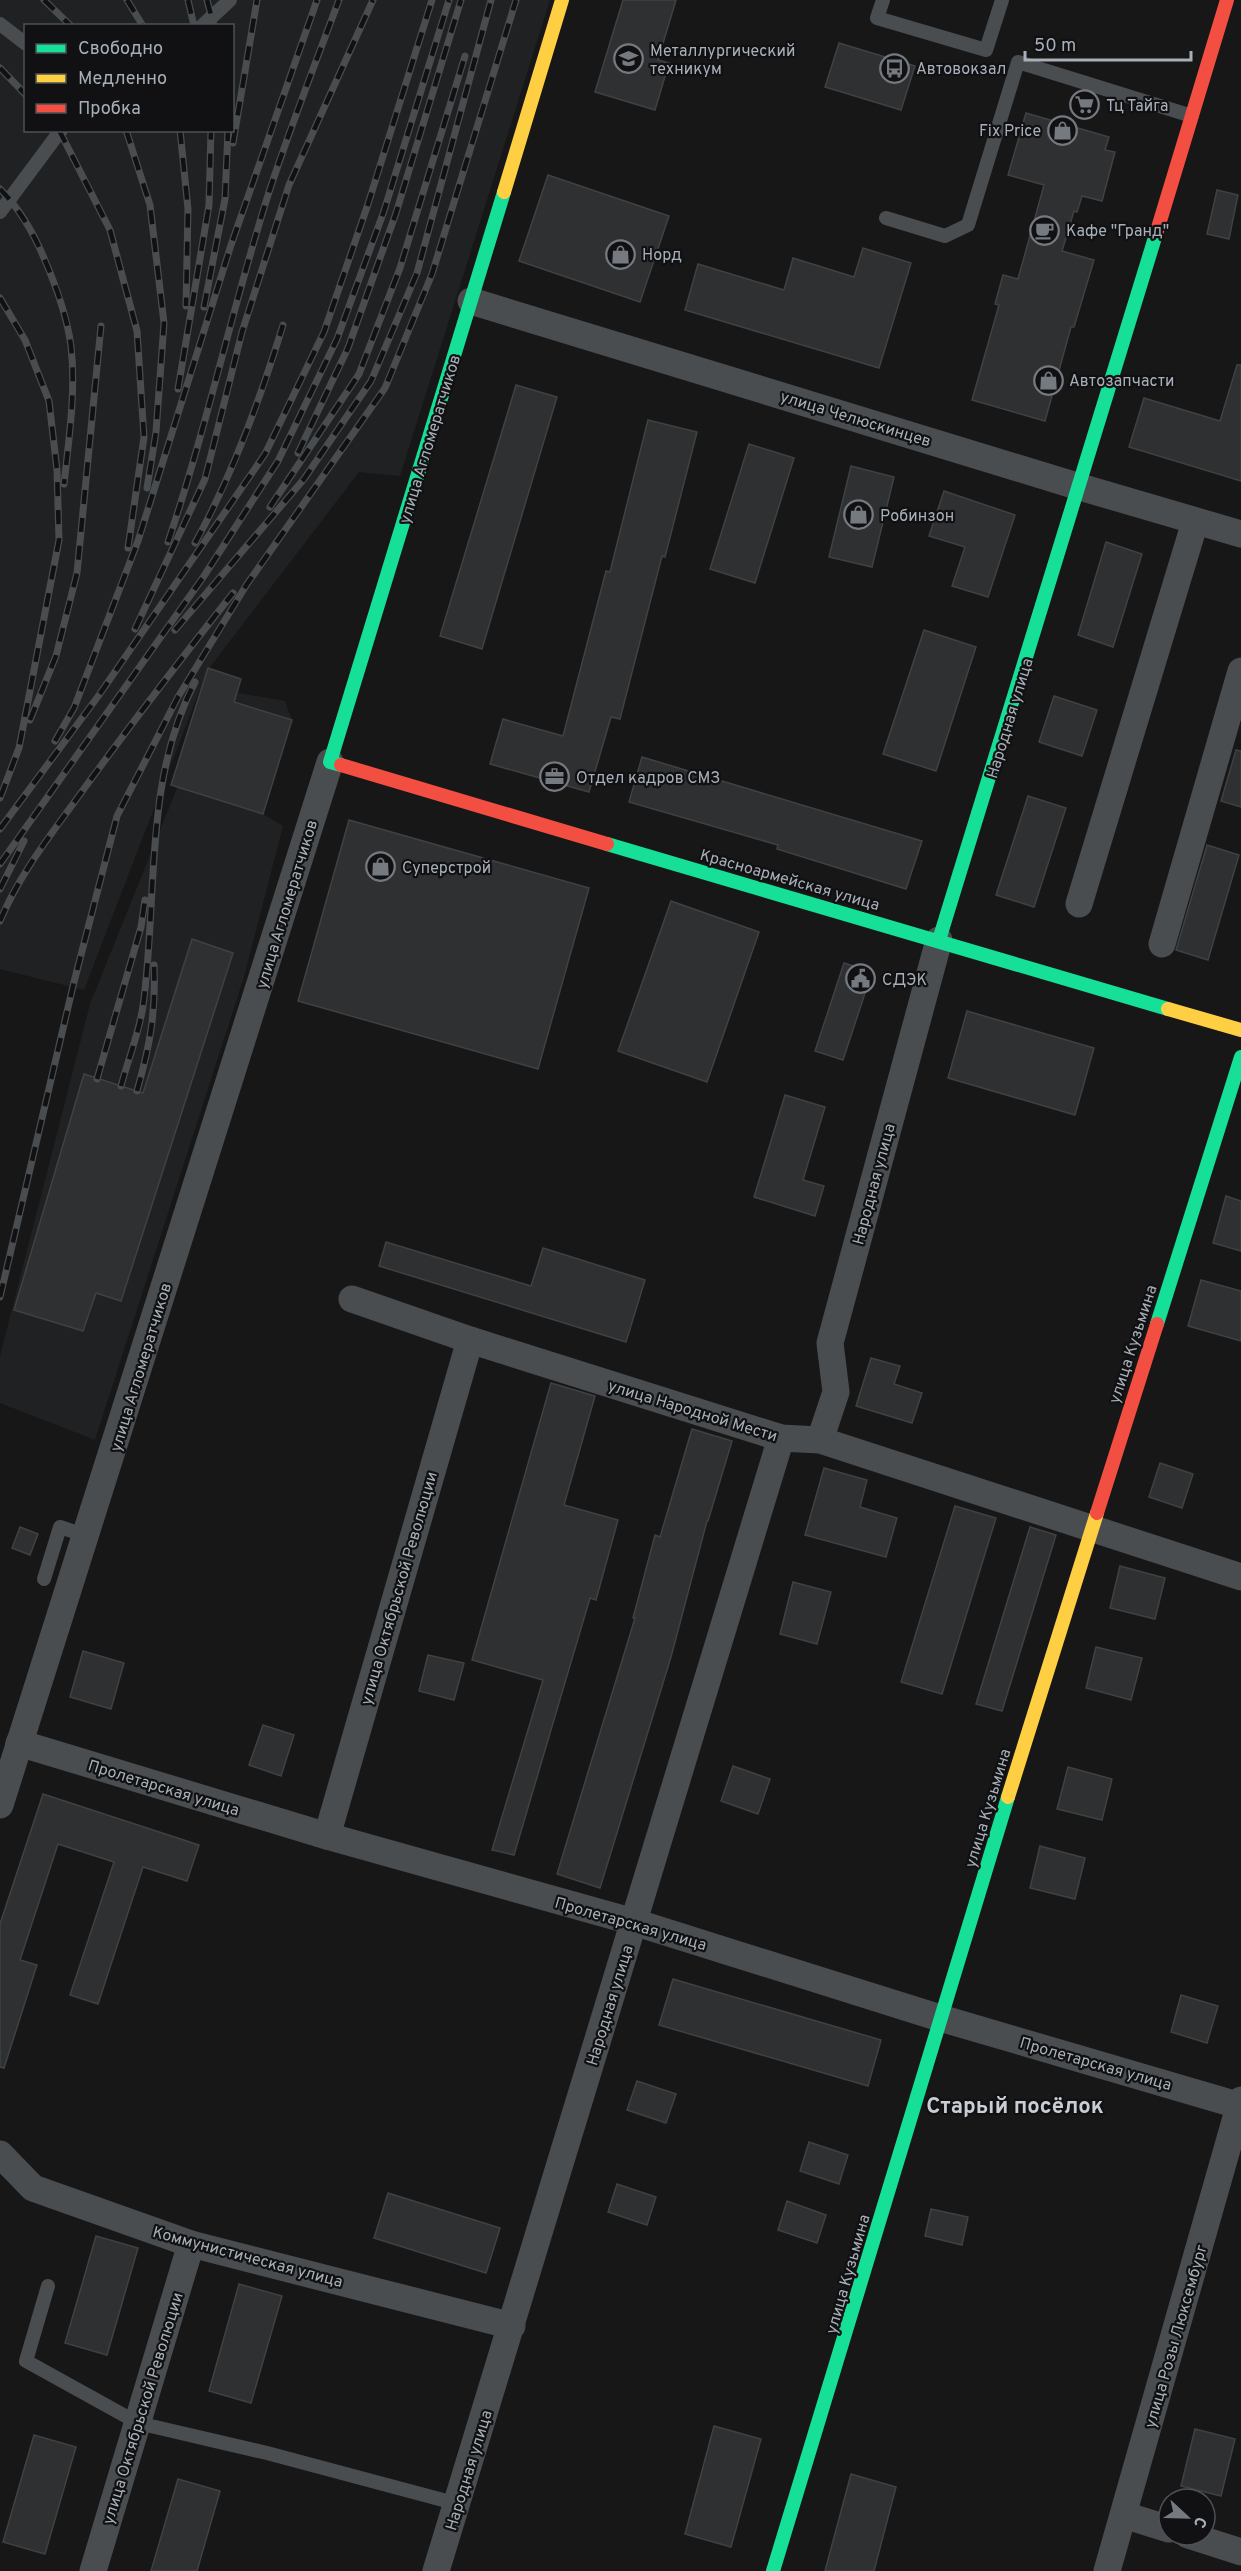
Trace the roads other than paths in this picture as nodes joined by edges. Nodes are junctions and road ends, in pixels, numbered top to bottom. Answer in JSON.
{"nodes":[{"id":1,"x":230,"y":0,"type":"edge"},
{"id":2,"x":562,"y":0,"type":"edge"},
{"id":3,"x":883,"y":0,"type":"edge"},
{"id":4,"x":1002,"y":0,"type":"edge"},
{"id":5,"x":1227,"y":0,"type":"edge"},
{"id":6,"x":0,"y":24,"type":"edge"},
{"id":7,"x":204,"y":24,"type":"edge"},
{"id":8,"x":24,"y":42,"type":"edge"},
{"id":9,"x":1194,"y":117,"type":"junction"},
{"id":10,"x":60,"y":132,"type":"edge"},
{"id":11,"x":0,"y":212,"type":"edge"},
{"id":12,"x":886,"y":218,"type":"dead end"},
{"id":13,"x":471,"y":301,"type":"junction"},
{"id":14,"x":1080,"y":487,"type":"junction"},
{"id":15,"x":1196,"y":522,"type":"junction"},
{"id":16,"x":1241,"y":534,"type":"edge"},
{"id":17,"x":1241,"y":671,"type":"edge"},
{"id":18,"x":330,"y":762,"type":"junction"},
{"id":19,"x":1078,"y":904,"type":"dead end"},
{"id":20,"x":939,"y":940,"type":"junction"},
{"id":21,"x":1162,"y":944,"type":"dead end"},
{"id":22,"x":1241,"y":1030,"type":"edge"},
{"id":23,"x":1241,"y":1057,"type":"edge"},
{"id":24,"x":352,"y":1299,"type":"dead end"},
{"id":25,"x":470,"y":1340,"type":"junction"},
{"id":26,"x":781,"y":1438,"type":"junction"},
{"id":27,"x":820,"y":1440,"type":"junction"},
{"id":28,"x":1091,"y":1528,"type":"junction"},
{"id":29,"x":87,"y":1536,"type":"junction"},
{"id":30,"x":1241,"y":1577,"type":"edge"},
{"id":31,"x":44,"y":1580,"type":"dead end"},
{"id":32,"x":19,"y":1743,"type":"junction"},
{"id":33,"x":0,"y":1805,"type":"edge"},
{"id":34,"x":327,"y":1836,"type":"junction"},
{"id":35,"x":634,"y":1922,"type":"junction"},
{"id":36,"x":940,"y":2018,"type":"junction"},
{"id":37,"x":1240,"y":2104,"type":"edge"},
{"id":38,"x":0,"y":2154,"type":"edge"},
{"id":39,"x":191,"y":2244,"type":"junction"},
{"id":40,"x":48,"y":2286,"type":"dead end"},
{"id":41,"x":512,"y":2326,"type":"junction"},
{"id":42,"x":138,"y":2423,"type":"junction"},
{"id":43,"x":458,"y":2504,"type":"junction"},
{"id":44,"x":1124,"y":2515,"type":"junction"},
{"id":45,"x":1157,"y":2525,"type":"edge"},
{"id":46,"x":1217,"y":2544,"type":"edge"},
{"id":47,"x":1241,"y":2552,"type":"edge"},
{"id":48,"x":93,"y":2571,"type":"edge"},
{"id":49,"x":436,"y":2571,"type":"edge"},
{"id":50,"x":773,"y":2571,"type":"edge"},
{"id":51,"x":1107,"y":2571,"type":"edge"}],
"edges":[{"from":1,"to":7,"type":"lane"},
{"from":2,"to":13,"type":"street","name":"улица Агломератчиков"},
{"from":3,"to":4,"type":"lane"},
{"from":5,"to":9,"type":"street","name":"Народная улица"},
{"from":6,"to":8,"type":"lane"},
{"from":9,"to":12,"type":"lane"},
{"from":9,"to":14,"type":"street","name":"Народная улица"},
{"from":10,"to":11,"type":"lane"},
{"from":13,"to":14,"type":"street","name":"улица Челюскинцев"},
{"from":13,"to":18,"type":"street","name":"улица Агломератчиков"},
{"from":14,"to":15,"type":"street","name":"улица Челюскинцев"},
{"from":14,"to":20,"type":"street","name":"Народная улица"},
{"from":15,"to":16,"type":"street","name":"улица Челюскинцев"},
{"from":15,"to":19,"type":"street"},
{"from":17,"to":21,"type":"street"},
{"from":18,"to":20,"type":"street","name":"Красноармейская улица"},
{"from":18,"to":29,"type":"street","name":"улица Агломератчиков"},
{"from":20,"to":22,"type":"street","name":"Красноармейская улица"},
{"from":20,"to":27,"type":"street","name":"Народная улица"},
{"from":23,"to":28,"type":"street","name":"улица Кузьмина"},
{"from":24,"to":25,"type":"street","name":"улица Народной Мести"},
{"from":25,"to":26,"type":"street","name":"улица Народной Мести"},
{"from":25,"to":34,"type":"street","name":"улица Октябрьской Революции"},
{"from":26,"to":27,"type":"street","name":"улица Народной Мести"},
{"from":26,"to":35,"type":"street","name":"Народная улица"},
{"from":27,"to":28,"type":"street","name":"улица Народной Мести"},
{"from":28,"to":30,"type":"street","name":"улица Народной Мести"},
{"from":28,"to":36,"type":"street","name":"улица Кузьмина"},
{"from":29,"to":31,"type":"lane"},
{"from":29,"to":32,"type":"street","name":"улица Агломератчиков"},
{"from":32,"to":33,"type":"street","name":"улица Агломератчиков"},
{"from":32,"to":34,"type":"street","name":"Пролетарская улица"},
{"from":34,"to":35,"type":"street","name":"Пролетарская улица"},
{"from":35,"to":36,"type":"street","name":"Пролетарская улица"},
{"from":35,"to":41,"type":"street","name":"Народная улица"},
{"from":36,"to":37,"type":"street","name":"Пролетарская улица"},
{"from":36,"to":50,"type":"street","name":"улица Кузьмина"},
{"from":37,"to":44,"type":"street","name":"улица Розы Люксембург"},
{"from":38,"to":39,"type":"street","name":"Коммунистическая улица"},
{"from":39,"to":41,"type":"street","name":"Коммунистическая улица"},
{"from":39,"to":42,"type":"street","name":"улица Октябрьской Революции"},
{"from":40,"to":42,"type":"lane"},
{"from":41,"to":43,"type":"street","name":"Народная улица"},
{"from":42,"to":43,"type":"lane"},
{"from":42,"to":48,"type":"street","name":"улица Октябрьской Революции"},
{"from":43,"to":49,"type":"street","name":"Народная улица"},
{"from":44,"to":45,"type":"street"},
{"from":44,"to":51,"type":"street","name":"улица Розы Люксембург"},
{"from":46,"to":47,"type":"street"}]}
